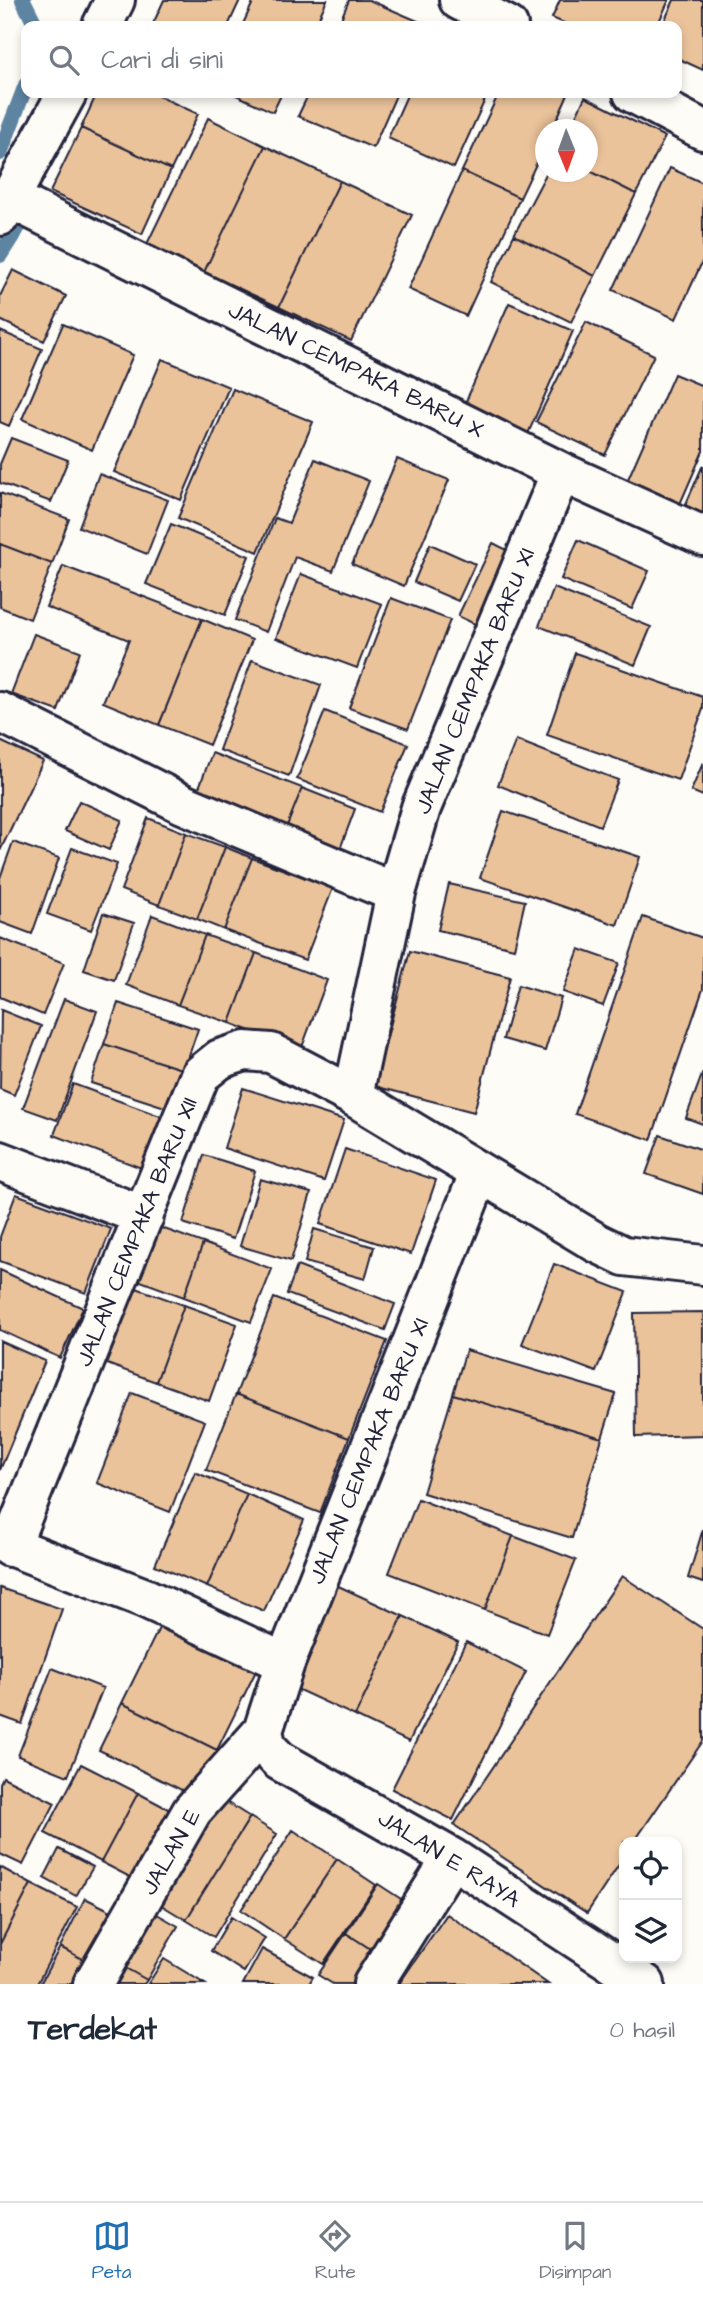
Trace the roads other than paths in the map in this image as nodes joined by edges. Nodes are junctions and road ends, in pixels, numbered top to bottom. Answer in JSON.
{"nodes":[{"id":1,"x":115,"y":0,"type":"edge"},
{"id":2,"x":459,"y":0,"type":"edge"},
{"id":3,"x":104,"y":21,"type":"edge"},
{"id":4,"x":499,"y":21,"type":"edge"},
{"id":5,"x":64,"y":98,"type":"edge"},
{"id":6,"x":642,"y":98,"type":"edge"},
{"id":7,"x":703,"y":130,"type":"edge"},
{"id":8,"x":5,"y":207,"type":"edge"},
{"id":9,"x":561,"y":471,"type":"junction"},
{"id":10,"x":703,"y":536,"type":"edge"},
{"id":11,"x":0,"y":712,"type":"edge"},
{"id":12,"x":396,"y":893,"type":"junction"},
{"id":13,"x":353,"y":1096,"type":"junction"},
{"id":14,"x":0,"y":1161,"type":"edge"},
{"id":15,"x":479,"y":1174,"type":"junction"},
{"id":16,"x":144,"y":1216,"type":"junction"},
{"id":17,"x":703,"y":1265,"type":"edge"},
{"id":18,"x":5,"y":1545,"type":"edge"},
{"id":19,"x":285,"y":1663,"type":"junction"},
{"id":20,"x":263,"y":1731,"type":"junction"},
{"id":21,"x":452,"y":1858,"type":"junction"},
{"id":22,"x":93,"y":1984,"type":"edge"},
{"id":23,"x":373,"y":1984,"type":"edge"},
{"id":24,"x":645,"y":1984,"type":"edge"}],
"edges":[{"from":1,"to":3,"type":"street"},
{"from":2,"to":4,"type":"street"},
{"from":5,"to":8,"type":"street"},
{"from":6,"to":7,"type":"street"},
{"from":8,"to":9,"type":"street","name":"JALAN CEMPAKA BARU X"},
{"from":9,"to":10,"type":"street","name":"JALAN CEMPAKA BARU X"},
{"from":9,"to":12,"type":"street","name":"JALAN CEMPAKA BARU XI"},
{"from":11,"to":12,"type":"street"},
{"from":12,"to":13,"type":"street","name":"JALAN CEMPAKA BARU XI"},
{"from":13,"to":15,"type":"street"},
{"from":13,"to":16,"type":"street","name":"JALAN CEMPAKA BARU XII"},
{"from":14,"to":16,"type":"street"},
{"from":15,"to":17,"type":"street"},
{"from":15,"to":19,"type":"street","name":"JALAN CEMPAKA BARU XI"},
{"from":16,"to":18,"type":"street","name":"JALAN CEMPAKA BARU XII"},
{"from":18,"to":19,"type":"street"},
{"from":19,"to":20,"type":"street","name":"JALAN CEMPAKA BARU XI"},
{"from":20,"to":21,"type":"street","name":"JALAN E RAYA"},
{"from":20,"to":22,"type":"street","name":"JALAN E"},
{"from":21,"to":23,"type":"street"},
{"from":21,"to":24,"type":"street","name":"JALAN E RAYA"}]}
